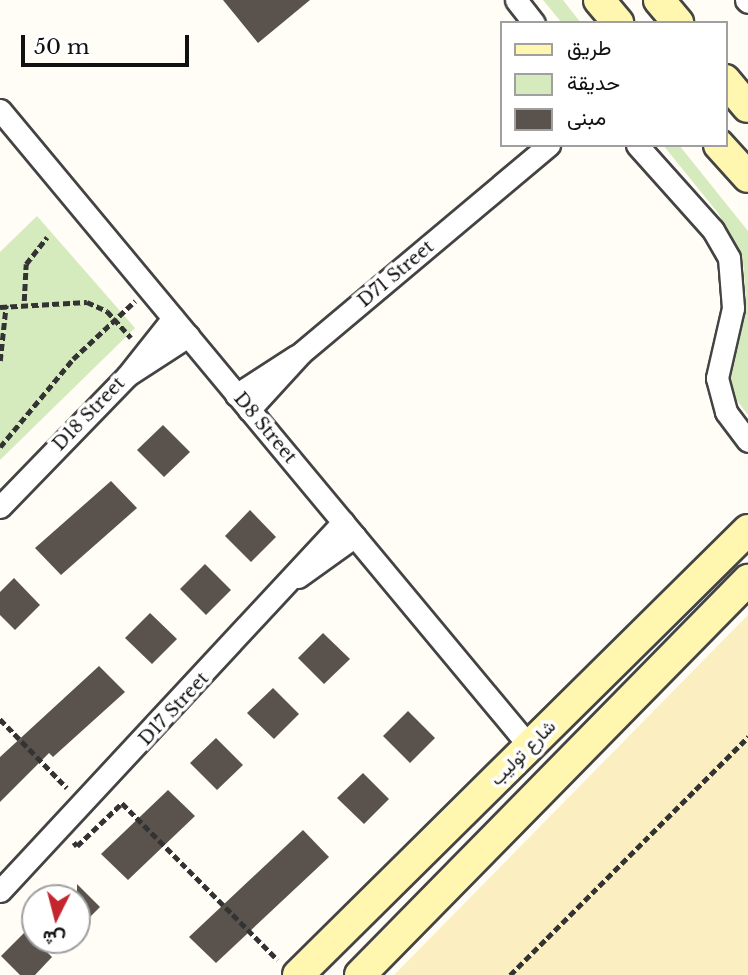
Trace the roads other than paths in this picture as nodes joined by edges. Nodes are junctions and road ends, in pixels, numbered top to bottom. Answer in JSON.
{"nodes":[{"id":1,"x":516,"y":0,"type":"edge"},
{"id":2,"x":599,"y":0,"type":"edge"},
{"id":3,"x":659,"y":0,"type":"edge"},
{"id":4,"x":532,"y":21,"type":"edge"},
{"id":5,"x":616,"y":21,"type":"edge"},
{"id":6,"x":676,"y":21,"type":"edge"},
{"id":7,"x":727,"y":82,"type":"edge"},
{"id":8,"x":748,"y":107,"type":"edge"},
{"id":9,"x":0,"y":110,"type":"edge"},
{"id":10,"x":547,"y":147,"type":"edge"},
{"id":11,"x":639,"y":147,"type":"edge"},
{"id":12,"x":721,"y":147,"type":"edge"},
{"id":13,"x":748,"y":177,"type":"edge"},
{"id":14,"x":173,"y":318,"type":"junction"},
{"id":15,"x":188,"y":336,"type":"junction"},
{"id":16,"x":127,"y":376,"type":"junction"},
{"id":17,"x":243,"y":402,"type":"junction"},
{"id":18,"x":748,"y":441,"type":"edge"},
{"id":19,"x":0,"y":507,"type":"edge"},
{"id":20,"x":349,"y":529,"type":"junction"},
{"id":21,"x":748,"y":530,"type":"edge"},
{"id":22,"x":748,"y":580,"type":"edge"},
{"id":23,"x":530,"y":747,"type":"junction"},
{"id":24,"x":445,"y":890,"type":"junction"},
{"id":25,"x":0,"y":891,"type":"edge"},
{"id":26,"x":291,"y":970,"type":"edge"},
{"id":27,"x":360,"y":975,"type":"edge"}],
"edges":[{"from":1,"to":4,"type":"street"},
{"from":2,"to":5,"type":"street"},
{"from":3,"to":6,"type":"street"},
{"from":7,"to":8,"type":"street"},
{"from":9,"to":14,"type":"street","name":"D8 Street"},
{"from":10,"to":17,"type":"street","name":"D71 Street"},
{"from":11,"to":18,"type":"street"},
{"from":12,"to":13,"type":"street"},
{"from":14,"to":15,"type":"street","name":"D8 Street"},
{"from":14,"to":16,"type":"street","name":"D18 Street"},
{"from":15,"to":16,"type":"street"},
{"from":15,"to":17,"type":"street","name":"D8 Street"},
{"from":16,"to":19,"type":"street","name":"D18 Street"},
{"from":17,"to":20,"type":"street","name":"D8 Street"},
{"from":20,"to":23,"type":"street","name":"D8 Street"},
{"from":20,"to":25,"type":"street","name":"D17 Street"},
{"from":21,"to":23,"type":"street","name":"شارع توليب"},
{"from":22,"to":24,"type":"street"},
{"from":23,"to":24,"type":"street"},
{"from":23,"to":26,"type":"street","name":"شارع توليب"},
{"from":24,"to":27,"type":"street"}]}
